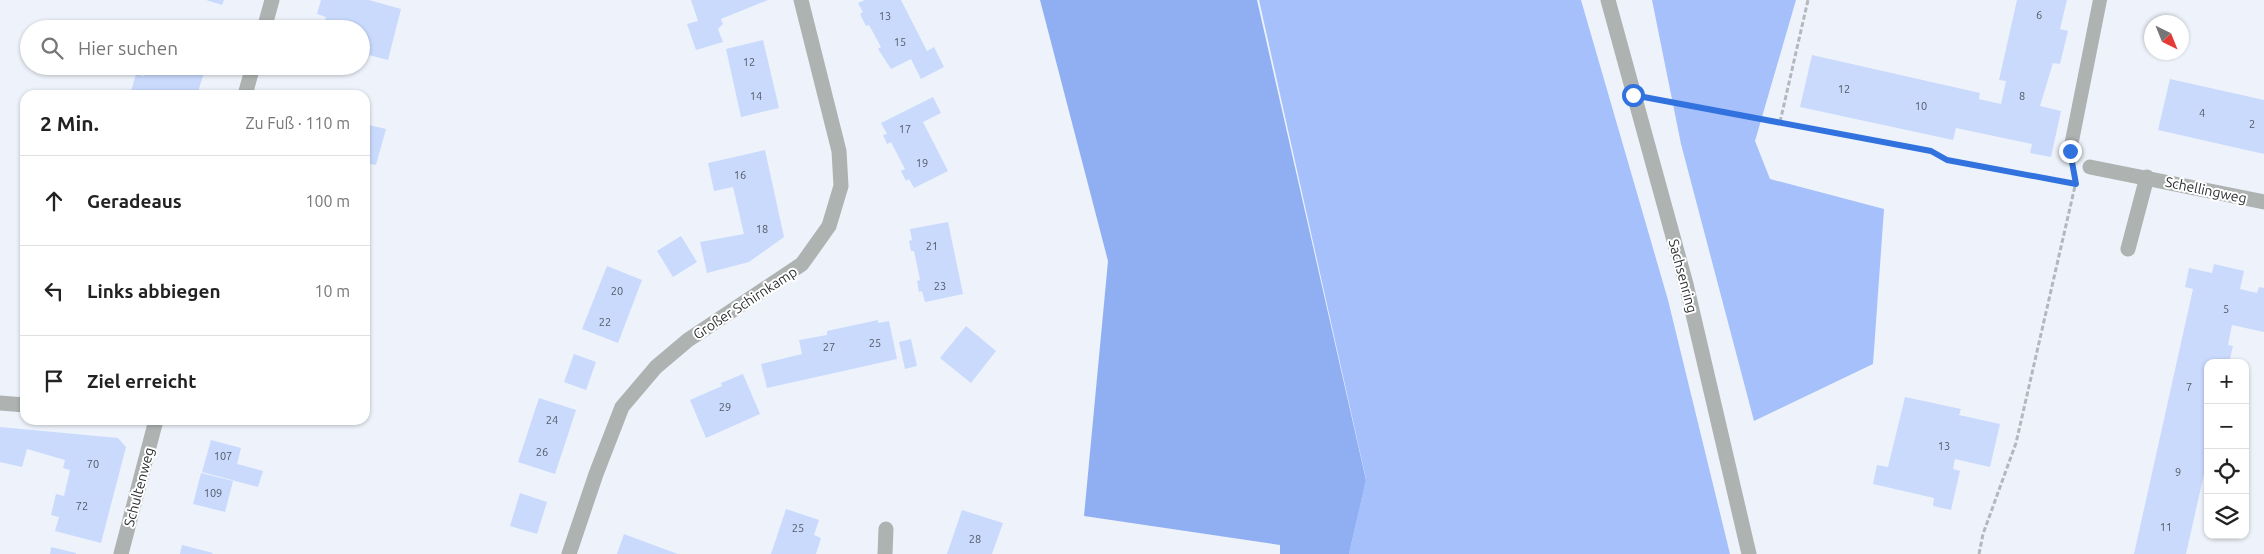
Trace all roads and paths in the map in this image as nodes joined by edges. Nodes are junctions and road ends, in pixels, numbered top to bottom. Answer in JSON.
{"nodes":[{"id":1,"x":272,"y":0,"type":"edge"},
{"id":2,"x":801,"y":0,"type":"edge"},
{"id":3,"x":1608,"y":0,"type":"edge"},
{"id":4,"x":1808,"y":0,"type":"edge"},
{"id":5,"x":2100,"y":0,"type":"edge"},
{"id":6,"x":266,"y":20,"type":"edge"},
{"id":7,"x":250,"y":75,"type":"edge"},
{"id":8,"x":246,"y":90,"type":"edge"},
{"id":9,"x":1633,"y":95,"type":"junction"},
{"id":10,"x":1780,"y":122,"type":"junction"},
{"id":11,"x":2070,"y":151,"type":"joint"},
{"id":12,"x":2090,"y":167,"type":"joint"},
{"id":13,"x":2148,"y":177,"type":"junction"},
{"id":14,"x":2076,"y":184,"type":"junction"},
{"id":15,"x":2264,"y":202,"type":"edge"},
{"id":16,"x":2128,"y":249,"type":"dead end"},
{"id":17,"x":0,"y":403,"type":"edge"},
{"id":18,"x":20,"y":405,"type":"edge"},
{"id":19,"x":155,"y":425,"type":"edge"},
{"id":20,"x":886,"y":529,"type":"dead end"},
{"id":21,"x":121,"y":554,"type":"edge"},
{"id":22,"x":569,"y":554,"type":"edge"},
{"id":23,"x":884,"y":554,"type":"edge"},
{"id":24,"x":1748,"y":554,"type":"edge"},
{"id":25,"x":1979,"y":554,"type":"edge"}],
"edges":[{"from":1,"to":6,"type":"street"},
{"from":2,"to":22,"type":"street","name":"Großer Schirnkamp"},
{"from":3,"to":9,"type":"street","name":"Sachsenring"},
{"from":4,"to":10,"type":"path"},
{"from":5,"to":11,"type":"lane"},
{"from":7,"to":8,"type":"street"},
{"from":9,"to":10,"type":"path"},
{"from":9,"to":24,"type":"street","name":"Sachsenring"},
{"from":10,"to":14,"type":"path"},
{"from":11,"to":14,"type":"path"},
{"from":12,"to":13,"type":"street","name":"Schellingweg"},
{"from":12,"to":14,"type":"path"},
{"from":13,"to":15,"type":"street","name":"Schellingweg"},
{"from":13,"to":16,"type":"street","name":"Schellingweg"},
{"from":14,"to":25,"type":"path"},
{"from":17,"to":18,"type":"street"},
{"from":19,"to":21,"type":"street","name":"Schultenweg"},
{"from":20,"to":23,"type":"street"}]}
